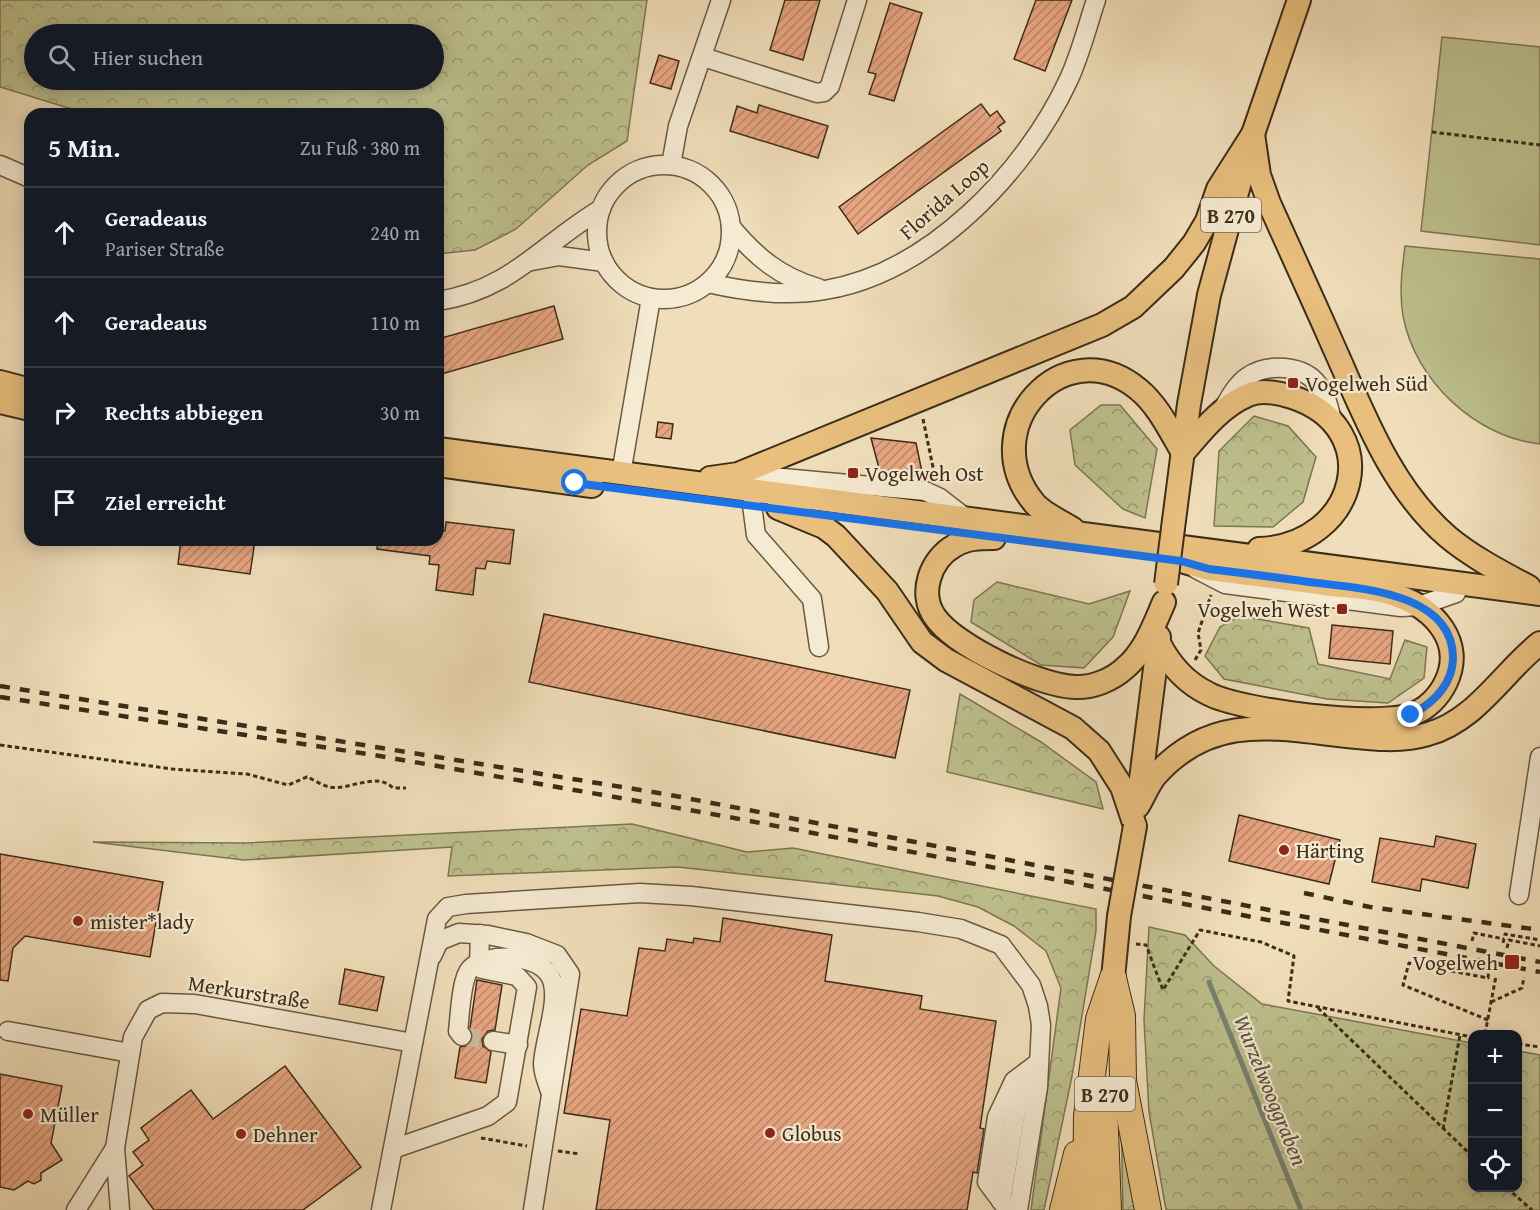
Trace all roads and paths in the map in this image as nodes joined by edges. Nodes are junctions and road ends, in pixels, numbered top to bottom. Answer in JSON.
{"nodes":[{"id":1,"x":721,"y":0,"type":"edge"},
{"id":2,"x":857,"y":0,"type":"edge"},
{"id":3,"x":1096,"y":0,"type":"edge"},
{"id":4,"x":1299,"y":0,"type":"edge"},
{"id":5,"x":703,"y":57,"type":"junction"},
{"id":6,"x":1432,"y":132,"type":"dead end"},
{"id":7,"x":1253,"y":134,"type":"junction"},
{"id":8,"x":1540,"y":145,"type":"edge"},
{"id":9,"x":0,"y":165,"type":"edge"},
{"id":10,"x":671,"y":165,"type":"junction"},
{"id":11,"x":24,"y":175,"type":"edge"},
{"id":12,"x":601,"y":209,"type":"junction"},
{"id":13,"x":731,"y":227,"type":"junction"},
{"id":14,"x":604,"y":262,"type":"junction"},
{"id":15,"x":528,"y":263,"type":"junction"},
{"id":16,"x":708,"y":283,"type":"junction"},
{"id":17,"x":826,"y":290,"type":"junction"},
{"id":18,"x":651,"y":298,"type":"junction"},
{"id":19,"x":444,"y":300,"type":"edge"},
{"id":20,"x":0,"y":382,"type":"edge"},
{"id":21,"x":24,"y":388,"type":"edge"},
{"id":22,"x":0,"y":402,"type":"edge"},
{"id":23,"x":24,"y":408,"type":"edge"},
{"id":24,"x":922,"y":412,"type":"dead end"},
{"id":25,"x":444,"y":450,"type":"edge"},
{"id":26,"x":1183,"y":453,"type":"junction"},
{"id":27,"x":444,"y":466,"type":"edge"},
{"id":28,"x":621,"y":474,"type":"junction"},
{"id":29,"x":738,"y":474,"type":"junction"},
{"id":30,"x":674,"y":480,"type":"junction"},
{"id":31,"x":937,"y":486,"type":"dead end"},
{"id":32,"x":752,"y":505,"type":"junction"},
{"id":33,"x":778,"y":508,"type":"junction"},
{"id":34,"x":967,"y":519,"type":"junction"},
{"id":35,"x":1082,"y":534,"type":"junction"},
{"id":36,"x":994,"y":538,"type":"junction"},
{"id":37,"x":1185,"y":555,"type":"junction"},
{"id":38,"x":1215,"y":588,"type":"dead end"},
{"id":39,"x":1165,"y":593,"type":"junction"},
{"id":40,"x":1456,"y":593,"type":"junction"},
{"id":41,"x":1540,"y":593,"type":"edge"},
{"id":42,"x":1540,"y":603,"type":"edge"},
{"id":43,"x":1419,"y":606,"type":"junction"},
{"id":44,"x":1159,"y":643,"type":"junction"},
{"id":45,"x":1540,"y":643,"type":"edge"},
{"id":46,"x":819,"y":646,"type":"dead end"},
{"id":47,"x":1192,"y":667,"type":"dead end"},
{"id":48,"x":0,"y":746,"type":"edge"},
{"id":49,"x":1540,"y":757,"type":"edge"},
{"id":50,"x":406,"y":788,"type":"dead end"},
{"id":51,"x":1136,"y":816,"type":"junction"},
{"id":52,"x":1519,"y":895,"type":"dead end"},
{"id":53,"x":480,"y":934,"type":"junction"},
{"id":54,"x":1540,"y":940,"type":"edge"},
{"id":55,"x":1472,"y":941,"type":"dead end"},
{"id":56,"x":1136,"y":944,"type":"dead end"},
{"id":57,"x":1540,"y":946,"type":"edge"},
{"id":58,"x":1507,"y":948,"type":"dead end"},
{"id":59,"x":430,"y":961,"type":"junction"},
{"id":60,"x":479,"y":963,"type":"junction"},
{"id":61,"x":1489,"y":970,"type":"dead end"},
{"id":62,"x":1496,"y":976,"type":"dead end"},
{"id":63,"x":1524,"y":977,"type":"dead end"},
{"id":64,"x":1113,"y":978,"type":"junction"},
{"id":65,"x":1491,"y":1002,"type":"junction"},
{"id":66,"x":1316,"y":1007,"type":"junction"},
{"id":67,"x":1488,"y":1020,"type":"junction"},
{"id":68,"x":1486,"y":1030,"type":"edge"},
{"id":69,"x":8,"y":1031,"type":"dead end"},
{"id":70,"x":1460,"y":1035,"type":"junction"},
{"id":71,"x":462,"y":1036,"type":"dead end"},
{"id":72,"x":1468,"y":1036,"type":"edge"},
{"id":73,"x":493,"y":1041,"type":"tunnel mouth"},
{"id":74,"x":414,"y":1043,"type":"junction"},
{"id":75,"x":518,"y":1045,"type":"junction"},
{"id":76,"x":1522,"y":1045,"type":"edge"},
{"id":77,"x":1540,"y":1047,"type":"edge"},
{"id":78,"x":130,"y":1053,"type":"junction"},
{"id":79,"x":1038,"y":1063,"type":"junction"},
{"id":80,"x":552,"y":1096,"type":"junction"},
{"id":81,"x":1087,"y":1116,"type":"junction"},
{"id":82,"x":1443,"y":1129,"type":"junction"},
{"id":83,"x":481,"y":1138,"type":"dead end"},
{"id":84,"x":521,"y":1145,"type":"dead end"},
{"id":85,"x":115,"y":1148,"type":"junction"},
{"id":86,"x":393,"y":1149,"type":"junction"},
{"id":87,"x":1468,"y":1152,"type":"edge"},
{"id":88,"x":1512,"y":1192,"type":"edge"},
{"id":89,"x":384,"y":1205,"type":"edge"},
{"id":90,"x":1004,"y":1205,"type":"edge"},
{"id":91,"x":77,"y":1210,"type":"edge"},
{"id":92,"x":120,"y":1210,"type":"edge"},
{"id":93,"x":533,"y":1210,"type":"edge"},
{"id":94,"x":1018,"y":1210,"type":"edge"},
{"id":95,"x":1063,"y":1210,"type":"edge"},
{"id":96,"x":1086,"y":1210,"type":"edge"},
{"id":97,"x":1108,"y":1210,"type":"edge"},
{"id":98,"x":1148,"y":1210,"type":"edge"},
{"id":99,"x":1532,"y":1210,"type":"edge"}],
"edges":[{"from":1,"to":5,"type":"street"},
{"from":2,"to":5,"type":"street"},
{"from":3,"to":17,"type":"street","name":"Florida Loop"},
{"from":4,"to":7,"type":"main road","number":"B 270"},
{"from":5,"to":10,"type":"street"},
{"from":6,"to":8,"type":"path"},
{"from":7,"to":26,"type":"main road","number":"B 270"},
{"from":7,"to":29,"type":"main road"},
{"from":7,"to":41,"type":"main road"},
{"from":9,"to":11,"type":"street"},
{"from":10,"to":12,"type":"street"},
{"from":10,"to":13,"type":"street"},
{"from":12,"to":14,"type":"street"},
{"from":12,"to":15,"type":"street"},
{"from":13,"to":16,"type":"street"},
{"from":13,"to":17,"type":"street"},
{"from":14,"to":15,"type":"street"},
{"from":14,"to":18,"type":"street"},
{"from":15,"to":19,"type":"street"},
{"from":16,"to":17,"type":"street","name":"Florida Loop"},
{"from":16,"to":18,"type":"street"},
{"from":18,"to":28,"type":"street"},
{"from":20,"to":21,"type":"main road"},
{"from":22,"to":23,"type":"main road"},
{"from":24,"to":31,"type":"path"},
{"from":25,"to":28,"type":"main road"},
{"from":26,"to":35,"type":"main road"},
{"from":26,"to":37,"type":"main road"},
{"from":26,"to":39,"type":"main road","number":"B 270","bridge":true},
{"from":27,"to":32,"type":"main road"},
{"from":28,"to":30,"type":"main road"},
{"from":29,"to":30,"type":"main road"},
{"from":29,"to":34,"type":"street"},
{"from":30,"to":34,"type":"main road"},
{"from":32,"to":33,"type":"main road"},
{"from":32,"to":46,"type":"street"},
{"from":33,"to":36,"type":"main road"},
{"from":33,"to":51,"type":"main road"},
{"from":34,"to":35,"type":"main road"},
{"from":35,"to":37,"type":"main road"},
{"from":36,"to":37,"type":"main road"},
{"from":36,"to":39,"type":"main road"},
{"from":37,"to":40,"type":"main road"},
{"from":37,"to":41,"type":"main road"},
{"from":37,"to":43,"type":"main road"},
{"from":38,"to":47,"type":"path"},
{"from":39,"to":44,"type":"main road","number":"B 270"},
{"from":40,"to":42,"type":"main road"},
{"from":40,"to":43,"type":"street"},
{"from":43,"to":44,"type":"main road"},
{"from":44,"to":51,"type":"main road","number":"B 270"},
{"from":45,"to":51,"type":"main road"},
{"from":48,"to":50,"type":"path"},
{"from":49,"to":52,"type":"street"},
{"from":51,"to":64,"type":"main road","number":"B 270","bridge":true},
{"from":53,"to":59,"type":"street"},
{"from":53,"to":60,"type":"street"},
{"from":53,"to":80,"type":"street"},
{"from":54,"to":55,"type":"path"},
{"from":56,"to":66,"type":"path"},
{"from":57,"to":58,"type":"path"},
{"from":59,"to":74,"type":"street"},
{"from":59,"to":79,"type":"street"},
{"from":60,"to":71,"type":"street"},
{"from":60,"to":75,"type":"street"},
{"from":60,"to":80,"type":"street"},
{"from":61,"to":67,"type":"path"},
{"from":62,"to":65,"type":"path"},
{"from":63,"to":65,"type":"path"},
{"from":64,"to":81,"type":"highway","number":"B 270"},
{"from":64,"to":97,"type":"highway","number":"B 270"},
{"from":64,"to":98,"type":"highway"},
{"from":65,"to":67,"type":"path"},
{"from":66,"to":70,"type":"path"},
{"from":66,"to":82,"type":"path"},
{"from":67,"to":68,"type":"path"},
{"from":69,"to":78,"type":"street"},
{"from":70,"to":72,"type":"path"},
{"from":70,"to":82,"type":"path"},
{"from":73,"to":75,"type":"street"},
{"from":74,"to":78,"type":"street","name":"Merkurstraße"},
{"from":74,"to":86,"type":"street"},
{"from":75,"to":86,"type":"street"},
{"from":76,"to":77,"type":"path"},
{"from":78,"to":85,"type":"street","name":"Merkurstraße"},
{"from":79,"to":90,"type":"street"},
{"from":79,"to":94,"type":"street"},
{"from":80,"to":93,"type":"street"},
{"from":81,"to":95,"type":"highway"},
{"from":81,"to":96,"type":"highway","number":"B 270"},
{"from":82,"to":87,"type":"path"},
{"from":83,"to":84,"type":"path"},
{"from":85,"to":91,"type":"street","name":"Merkurstraße"},
{"from":85,"to":92,"type":"street","name":"Merkurstraße"},
{"from":86,"to":89,"type":"street"},
{"from":88,"to":99,"type":"path"},
{"from":91,"to":92,"type":"street"}]}
